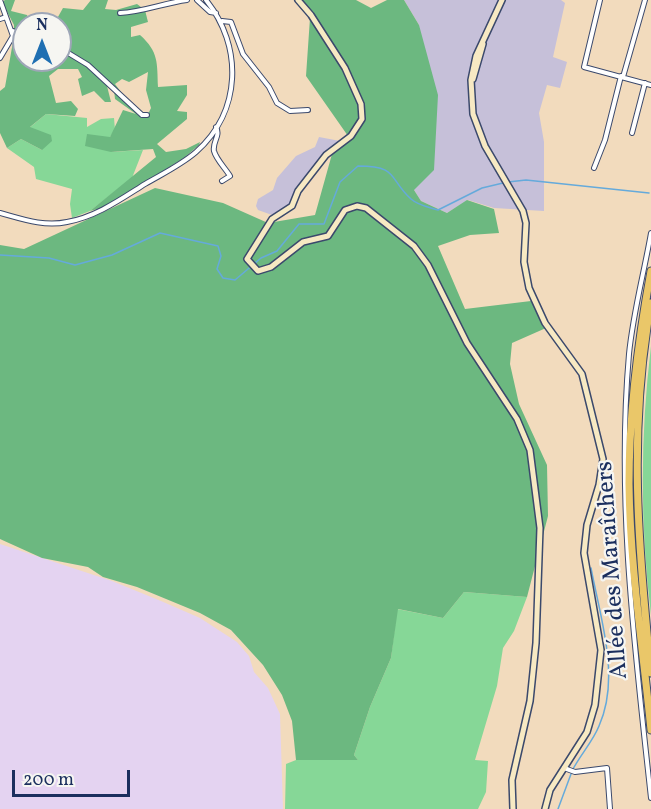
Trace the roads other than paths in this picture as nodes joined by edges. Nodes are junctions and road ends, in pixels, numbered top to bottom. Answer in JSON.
{"nodes":[{"id":1,"x":187,"y":0,"type":"edge"},
{"id":2,"x":197,"y":0,"type":"edge"},
{"id":3,"x":206,"y":0,"type":"edge"},
{"id":4,"x":298,"y":0,"type":"edge"},
{"id":5,"x":502,"y":0,"type":"edge"},
{"id":6,"x":600,"y":0,"type":"edge"},
{"id":7,"x":645,"y":0,"type":"edge"},
{"id":8,"x":2,"y":1,"type":"edge"},
{"id":9,"x":120,"y":13,"type":"dead end"},
{"id":10,"x":216,"y":13,"type":"junction"},
{"id":11,"x":6,"y":17,"type":"junction"},
{"id":12,"x":0,"y":19,"type":"edge"},
{"id":13,"x":221,"y":21,"type":"junction"},
{"id":14,"x":12,"y":29,"type":"edge"},
{"id":15,"x":12,"y":33,"type":"edge"},
{"id":16,"x":72,"y":55,"type":"edge"},
{"id":17,"x":0,"y":58,"type":"edge"},
{"id":18,"x":622,"y":76,"type":"junction"},
{"id":19,"x":645,"y":83,"type":"junction"},
{"id":20,"x":651,"y":84,"type":"edge"},
{"id":21,"x":308,"y":111,"type":"dead end"},
{"id":22,"x":147,"y":115,"type":"dead end"},
{"id":23,"x":216,"y":127,"type":"junction"},
{"id":24,"x":632,"y":132,"type":"dead end"},
{"id":25,"x":594,"y":168,"type":"dead end"},
{"id":26,"x":222,"y":180,"type":"dead end"},
{"id":27,"x":0,"y":213,"type":"edge"},
{"id":28,"x":651,"y":233,"type":"edge"},
{"id":29,"x":651,"y":271,"type":"edge"},
{"id":30,"x":651,"y":303,"type":"edge"},
{"id":31,"x":651,"y":673,"type":"edge"},
{"id":32,"x":651,"y":730,"type":"edge"},
{"id":33,"x":564,"y":768,"type":"junction"},
{"id":34,"x":651,"y":798,"type":"edge"},
{"id":35,"x":513,"y":809,"type":"edge"},
{"id":36,"x":544,"y":809,"type":"edge"},
{"id":37,"x":610,"y":809,"type":"edge"}],
"edges":[{"from":1,"to":9,"type":"street"},
{"from":2,"to":10,"type":"street"},
{"from":3,"to":10,"type":"street"},
{"from":4,"to":35,"type":"street"},
{"from":5,"to":33,"type":"street"},
{"from":6,"to":18,"type":"street"},
{"from":7,"to":18,"type":"street"},
{"from":8,"to":11,"type":"street"},
{"from":10,"to":13,"type":"street"},
{"from":11,"to":12,"type":"street"},
{"from":11,"to":14,"type":"street"},
{"from":13,"to":21,"type":"street"},
{"from":13,"to":23,"type":"street"},
{"from":15,"to":17,"type":"street"},
{"from":16,"to":22,"type":"street"},
{"from":18,"to":19,"type":"street"},
{"from":18,"to":25,"type":"street"},
{"from":19,"to":20,"type":"street"},
{"from":19,"to":24,"type":"street"},
{"from":23,"to":26,"type":"street"},
{"from":23,"to":27,"type":"street"},
{"from":28,"to":34,"type":"street","name":"Allée des Maraîchers"},
{"from":29,"to":32,"type":"highway"},
{"from":30,"to":31,"type":"highway"},
{"from":33,"to":36,"type":"street"},
{"from":33,"to":37,"type":"street"}]}
